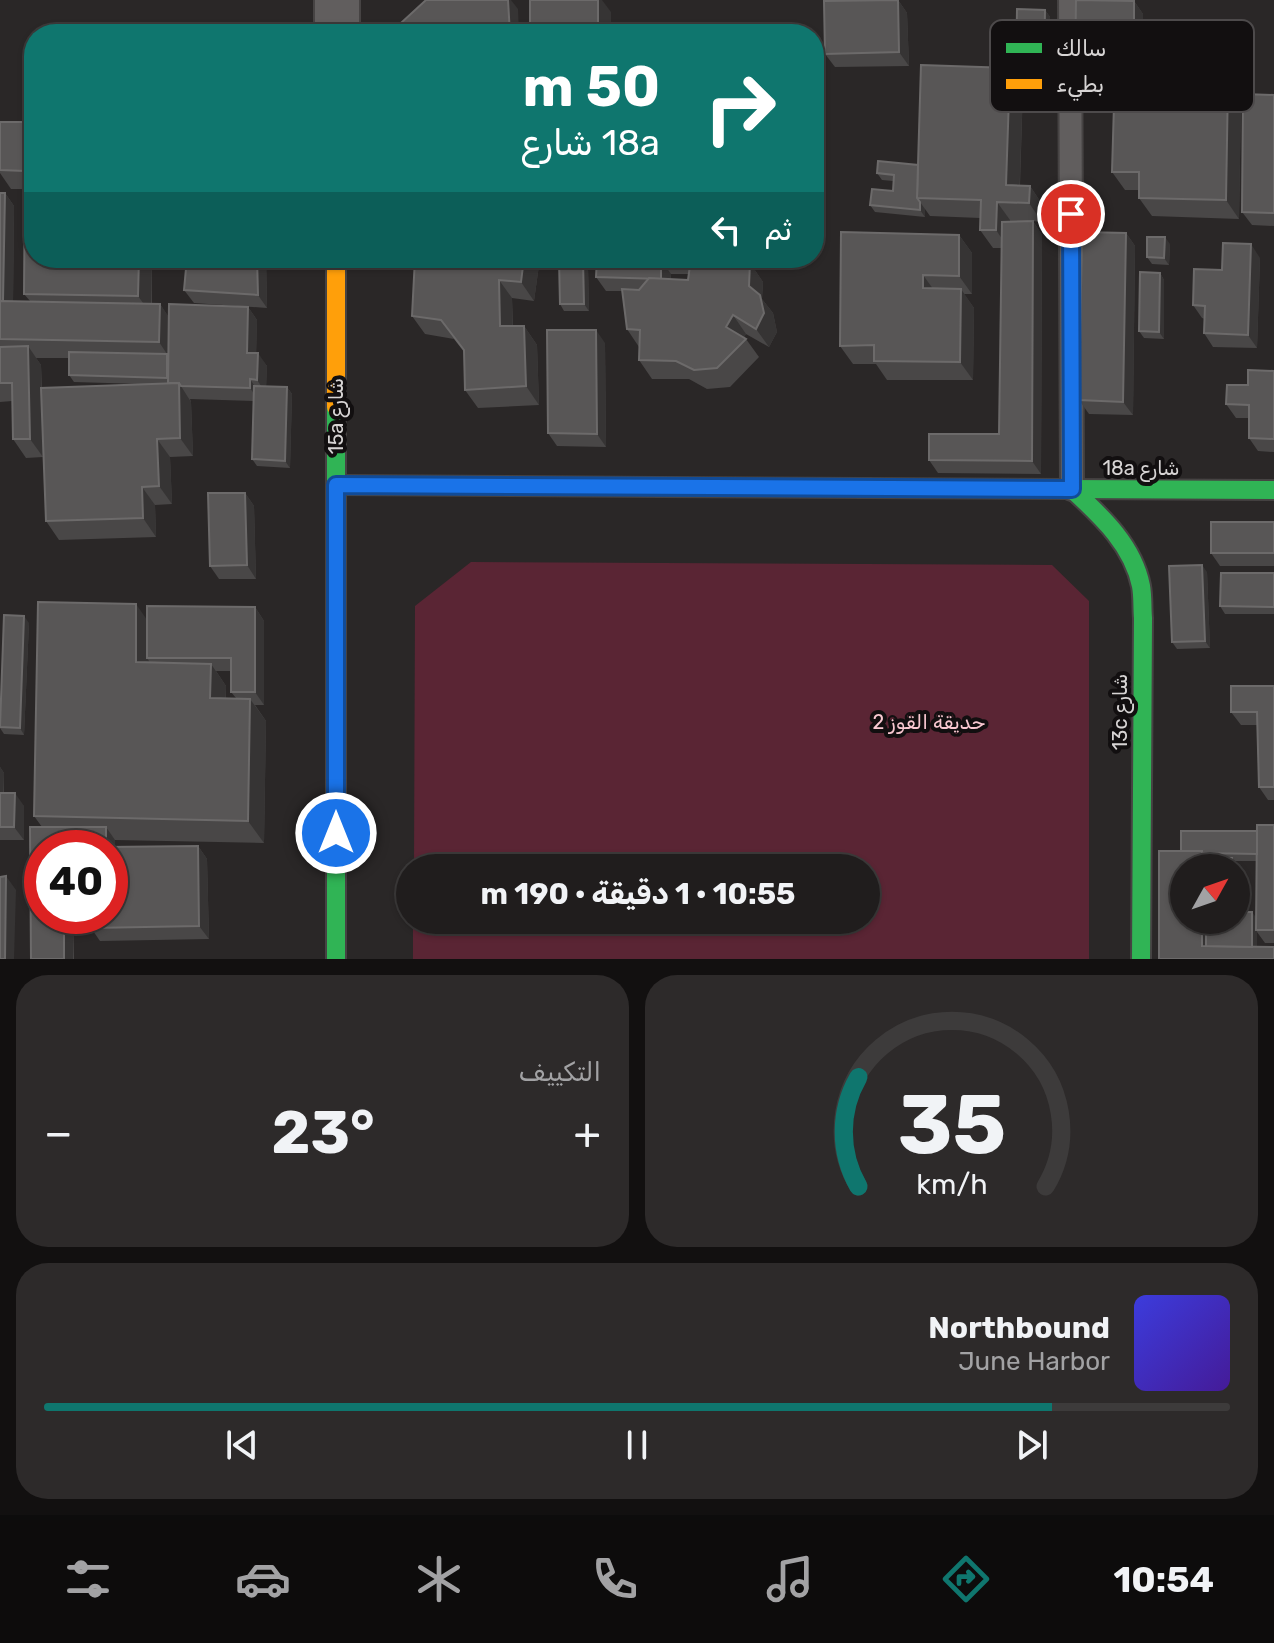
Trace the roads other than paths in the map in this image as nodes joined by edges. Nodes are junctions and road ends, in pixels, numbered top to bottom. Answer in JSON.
{"nodes":[{"id":1,"x":337,"y":0,"type":"edge"},
{"id":2,"x":1070,"y":0,"type":"edge"},
{"id":3,"x":1070,"y":20,"type":"edge"},
{"id":4,"x":337,"y":24,"type":"edge"},
{"id":5,"x":1070,"y":112,"type":"edge"},
{"id":6,"x":336,"y":268,"type":"edge"},
{"id":7,"x":336,"y":485,"type":"junction"},
{"id":8,"x":1072,"y":489,"type":"junction"},
{"id":9,"x":1274,"y":490,"type":"edge"},
{"id":10,"x":336,"y":959,"type":"edge"},
{"id":11,"x":1141,"y":959,"type":"edge"}],
"edges":[{"from":1,"to":4,"type":"street"},
{"from":2,"to":3,"type":"lane"},
{"from":5,"to":8,"type":"lane"},
{"from":6,"to":7,"type":"street","name":"15a شارع"},
{"from":7,"to":8,"type":"street","name":"18a شارع"},
{"from":7,"to":10,"type":"street","name":"15a شارع"},
{"from":8,"to":9,"type":"street","name":"18a شارع"},
{"from":8,"to":11,"type":"street","name":"13c شارع"}]}
